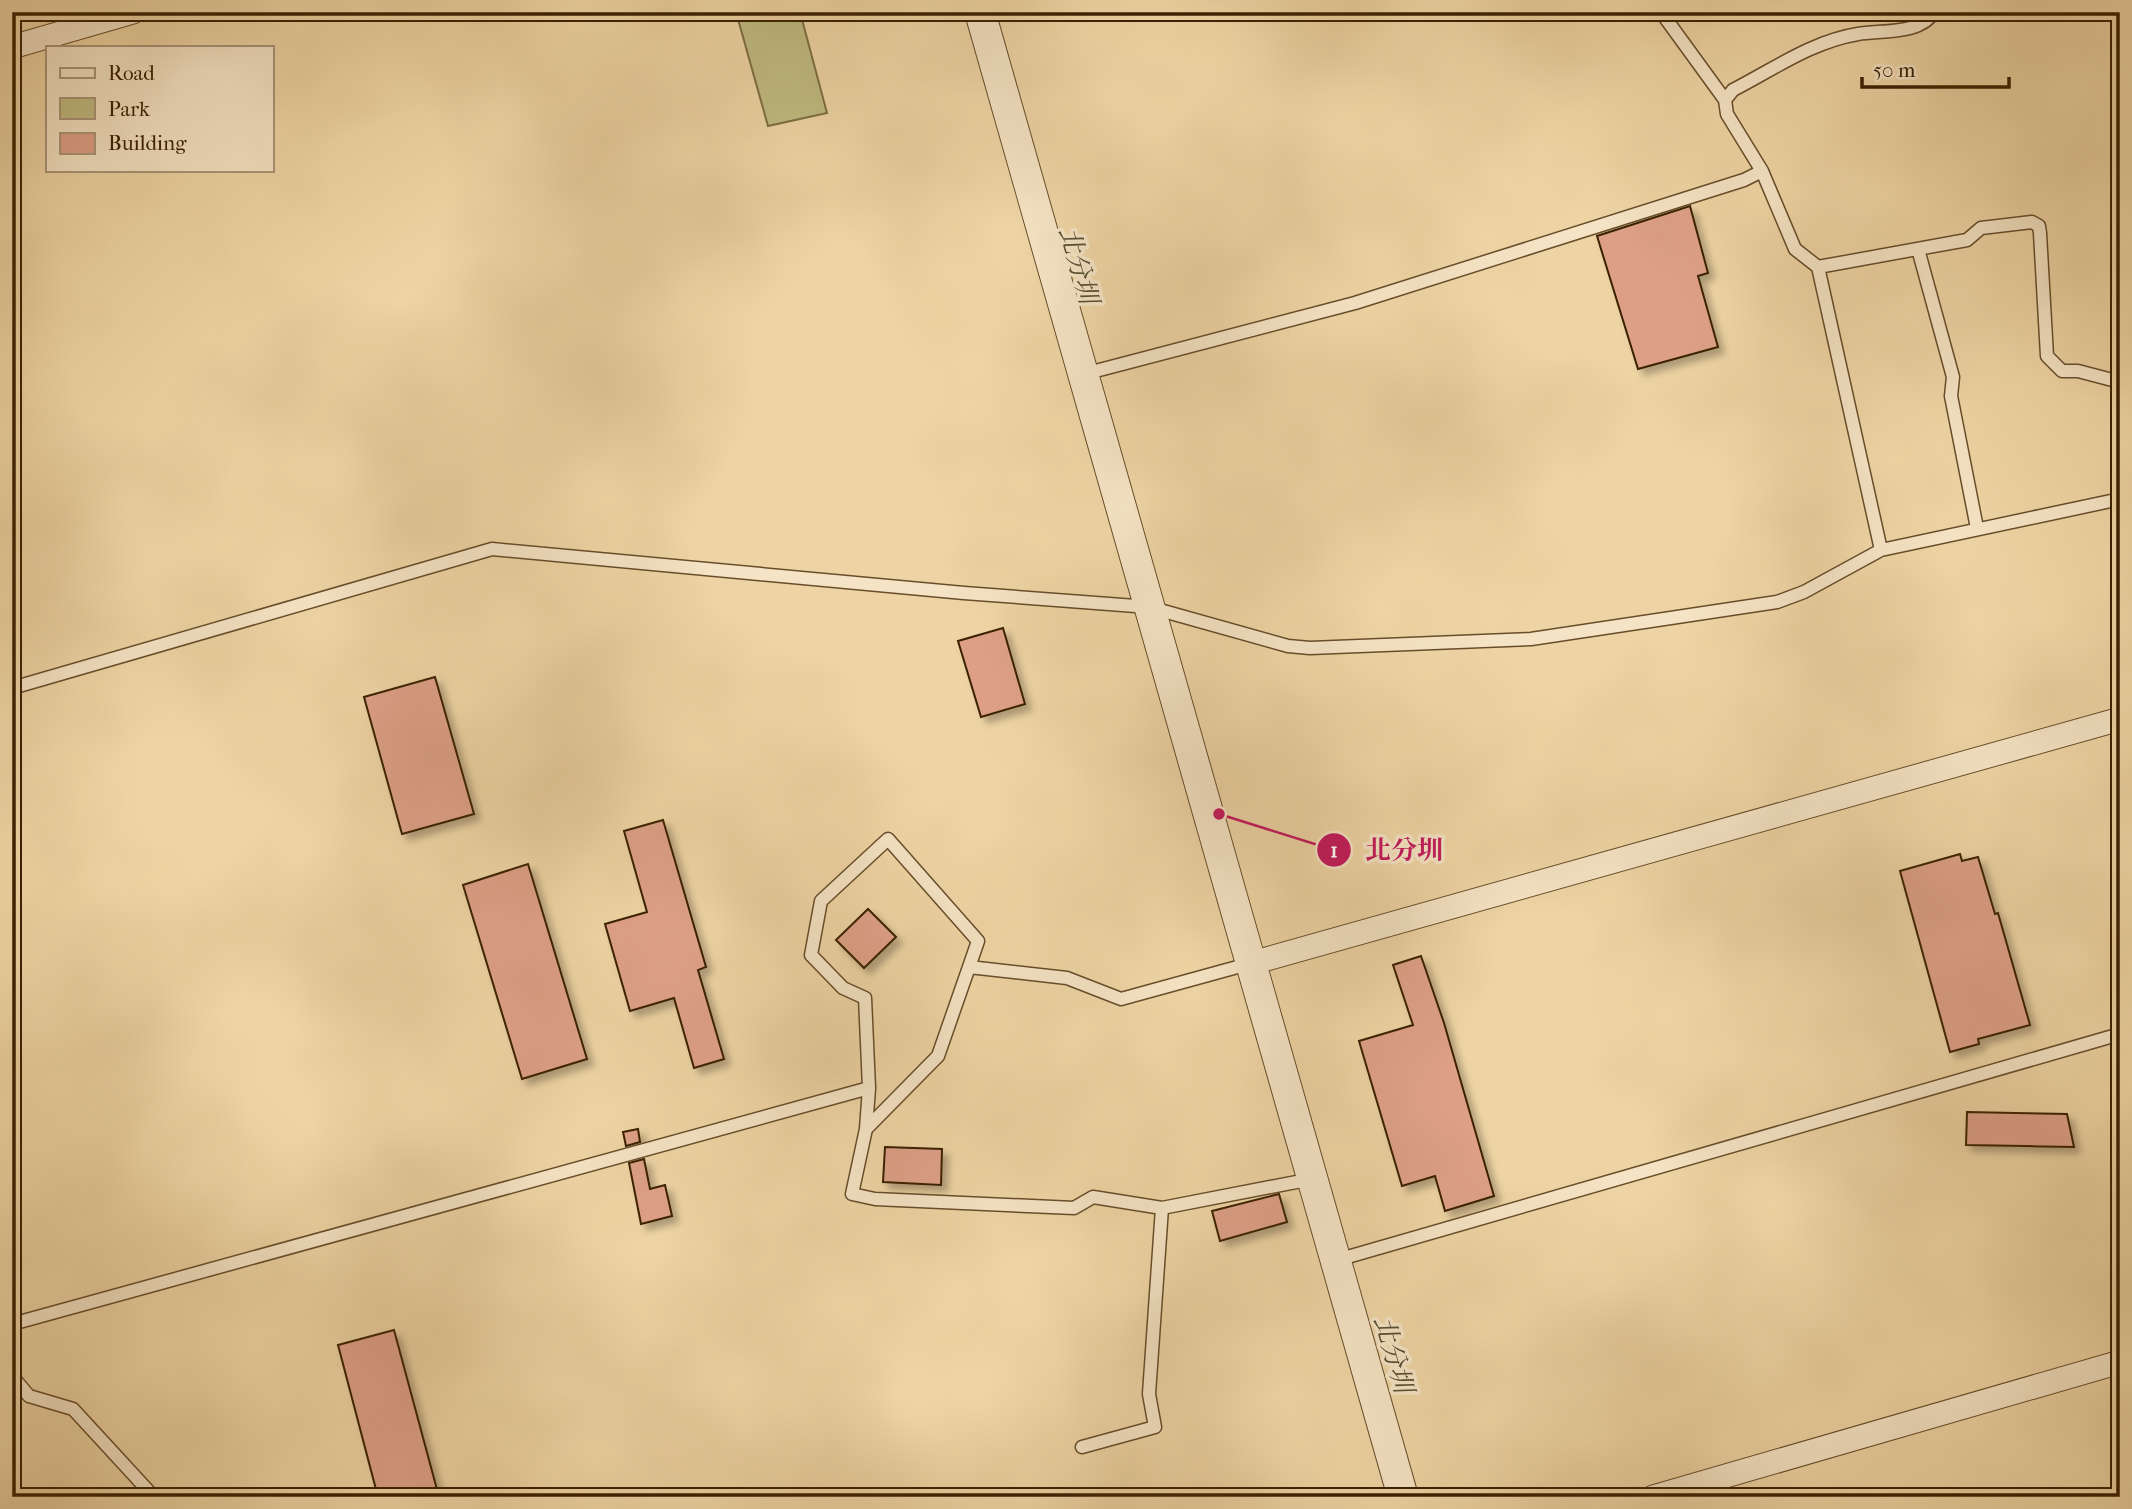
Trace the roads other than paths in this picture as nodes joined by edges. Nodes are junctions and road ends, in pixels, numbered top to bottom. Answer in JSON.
{"nodes":[{"id":1,"x":133,"y":12,"type":"edge"},
{"id":2,"x":980,"y":12,"type":"edge"},
{"id":3,"x":1661,"y":12,"type":"edge"},
{"id":4,"x":1934,"y":12,"type":"edge"},
{"id":5,"x":12,"y":47,"type":"edge"},
{"id":6,"x":1725,"y":100,"type":"junction"},
{"id":7,"x":1762,"y":171,"type":"junction"},
{"id":8,"x":1918,"y":249,"type":"junction"},
{"id":9,"x":1818,"y":267,"type":"junction"},
{"id":10,"x":1093,"y":372,"type":"junction"},
{"id":11,"x":2120,"y":382,"type":"edge"},
{"id":12,"x":2120,"y":499,"type":"edge"},
{"id":13,"x":1977,"y":528,"type":"junction"},
{"id":14,"x":1881,"y":551,"type":"junction"},
{"id":15,"x":1149,"y":607,"type":"junction"},
{"id":16,"x":12,"y":688,"type":"edge"},
{"id":17,"x":2120,"y":719,"type":"edge"},
{"id":18,"x":1262,"y":960,"type":"junction"},
{"id":19,"x":969,"y":967,"type":"junction"},
{"id":20,"x":2120,"y":1034,"type":"edge"},
{"id":21,"x":869,"y":1088,"type":"junction"},
{"id":22,"x":866,"y":1129,"type":"junction"},
{"id":23,"x":1314,"y":1178,"type":"junction"},
{"id":24,"x":1162,"y":1209,"type":"junction"},
{"id":25,"x":1348,"y":1257,"type":"junction"},
{"id":26,"x":12,"y":1324,"type":"edge"},
{"id":27,"x":2120,"y":1362,"type":"edge"},
{"id":28,"x":12,"y":1376,"type":"edge"},
{"id":29,"x":1082,"y":1447,"type":"dead end"},
{"id":30,"x":154,"y":1497,"type":"edge"},
{"id":31,"x":1403,"y":1497,"type":"edge"},
{"id":32,"x":1653,"y":1497,"type":"edge"}],
"edges":[{"from":1,"to":5,"type":"street"},
{"from":2,"to":10,"type":"street"},
{"from":3,"to":6,"type":"lane"},
{"from":4,"to":6,"type":"lane"},
{"from":6,"to":7,"type":"lane"},
{"from":7,"to":9,"type":"lane"},
{"from":7,"to":10,"type":"lane"},
{"from":8,"to":9,"type":"lane"},
{"from":8,"to":11,"type":"lane"},
{"from":8,"to":13,"type":"lane"},
{"from":9,"to":14,"type":"lane"},
{"from":10,"to":15,"type":"street"},
{"from":12,"to":13,"type":"lane"},
{"from":13,"to":14,"type":"lane"},
{"from":14,"to":15,"type":"lane"},
{"from":15,"to":16,"type":"lane"},
{"from":15,"to":18,"type":"street"},
{"from":17,"to":18,"type":"street"},
{"from":18,"to":19,"type":"lane"},
{"from":18,"to":23,"type":"street"},
{"from":19,"to":21,"type":"lane"},
{"from":19,"to":22,"type":"lane"},
{"from":20,"to":25,"type":"lane"},
{"from":21,"to":22,"type":"lane"},
{"from":21,"to":26,"type":"lane"},
{"from":22,"to":24,"type":"lane"},
{"from":23,"to":24,"type":"lane"},
{"from":23,"to":25,"type":"street"},
{"from":24,"to":29,"type":"lane"},
{"from":25,"to":31,"type":"street"},
{"from":27,"to":32,"type":"street"},
{"from":28,"to":30,"type":"lane"}]}
